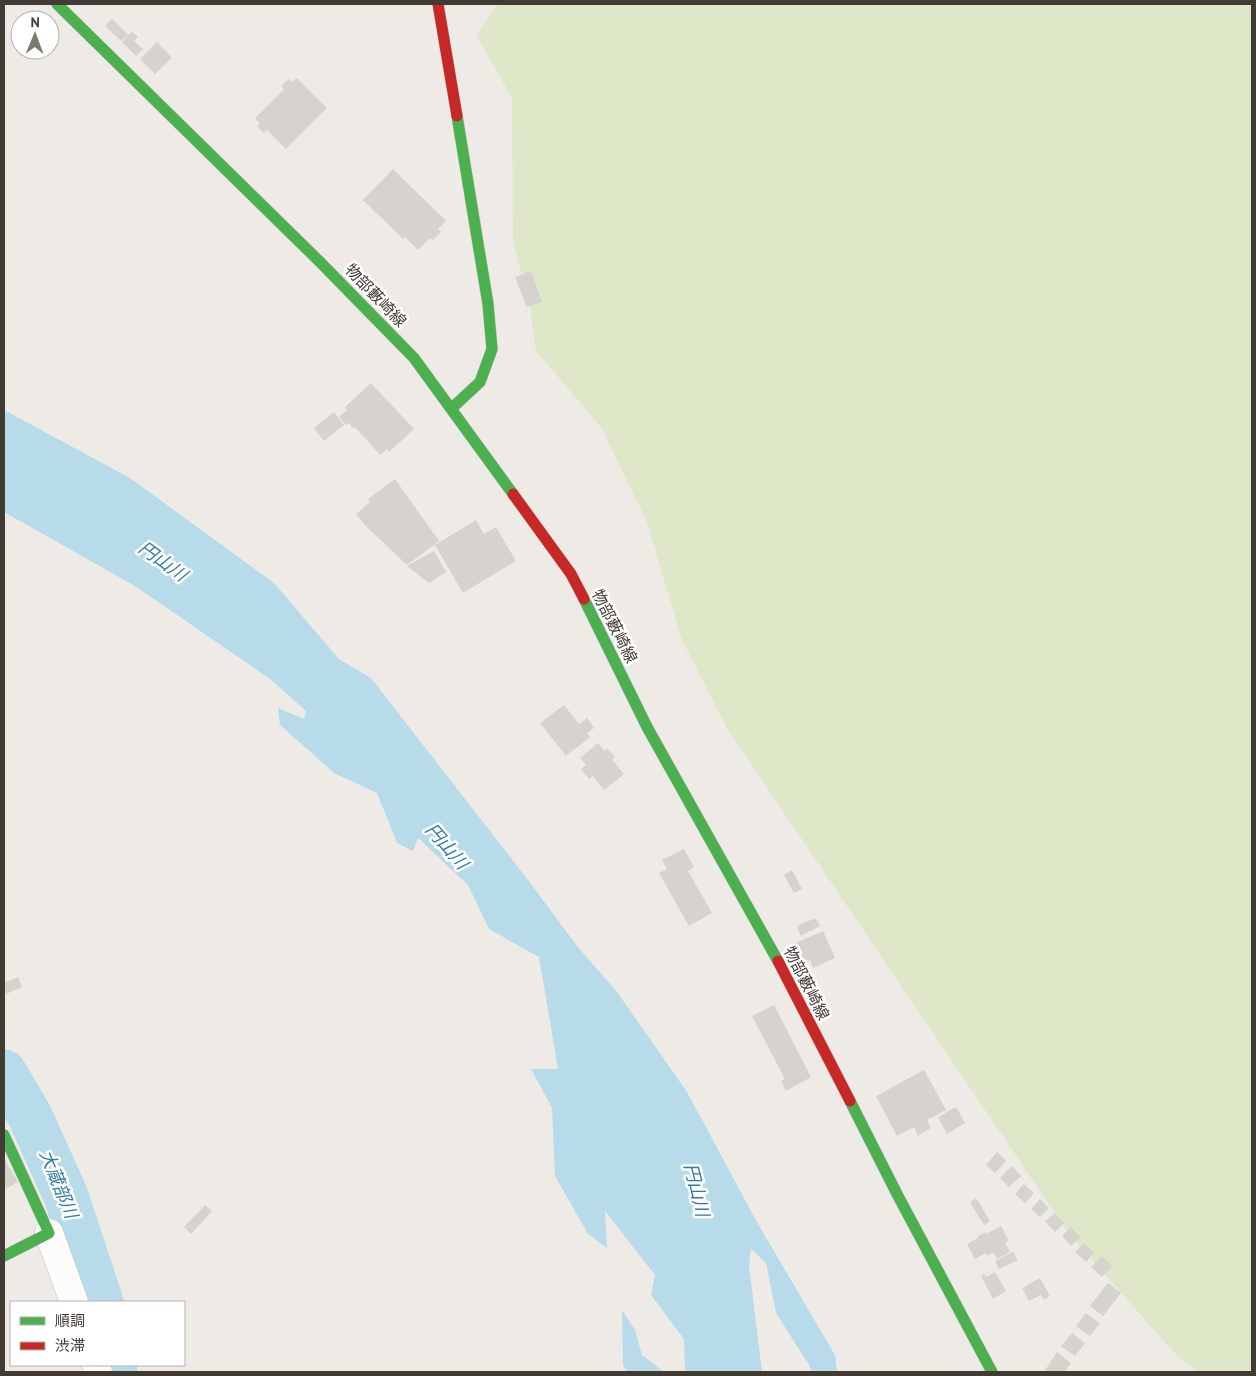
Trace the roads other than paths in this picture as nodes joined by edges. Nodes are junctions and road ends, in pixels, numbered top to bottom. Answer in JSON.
{"nodes":[{"id":1,"x":57,"y":4,"type":"edge"},
{"id":2,"x":438,"y":4,"type":"edge"},
{"id":3,"x":452,"y":408,"type":"junction"},
{"id":4,"x":4,"y":1135,"type":"edge"},
{"id":5,"x":49,"y":1233,"type":"junction"},
{"id":6,"x":4,"y":1256,"type":"edge"},
{"id":7,"x":74,"y":1301,"type":"edge"},
{"id":8,"x":992,"y":1372,"type":"edge"}],
"edges":[{"from":1,"to":3,"type":"main road","name":"物部藪崎線"},
{"from":2,"to":3,"type":"main road"},
{"from":3,"to":8,"type":"main road","name":"物部藪崎線"},
{"from":4,"to":5,"type":"main road"},
{"from":5,"to":6,"type":"main road"},
{"from":5,"to":7,"type":"street"}]}
